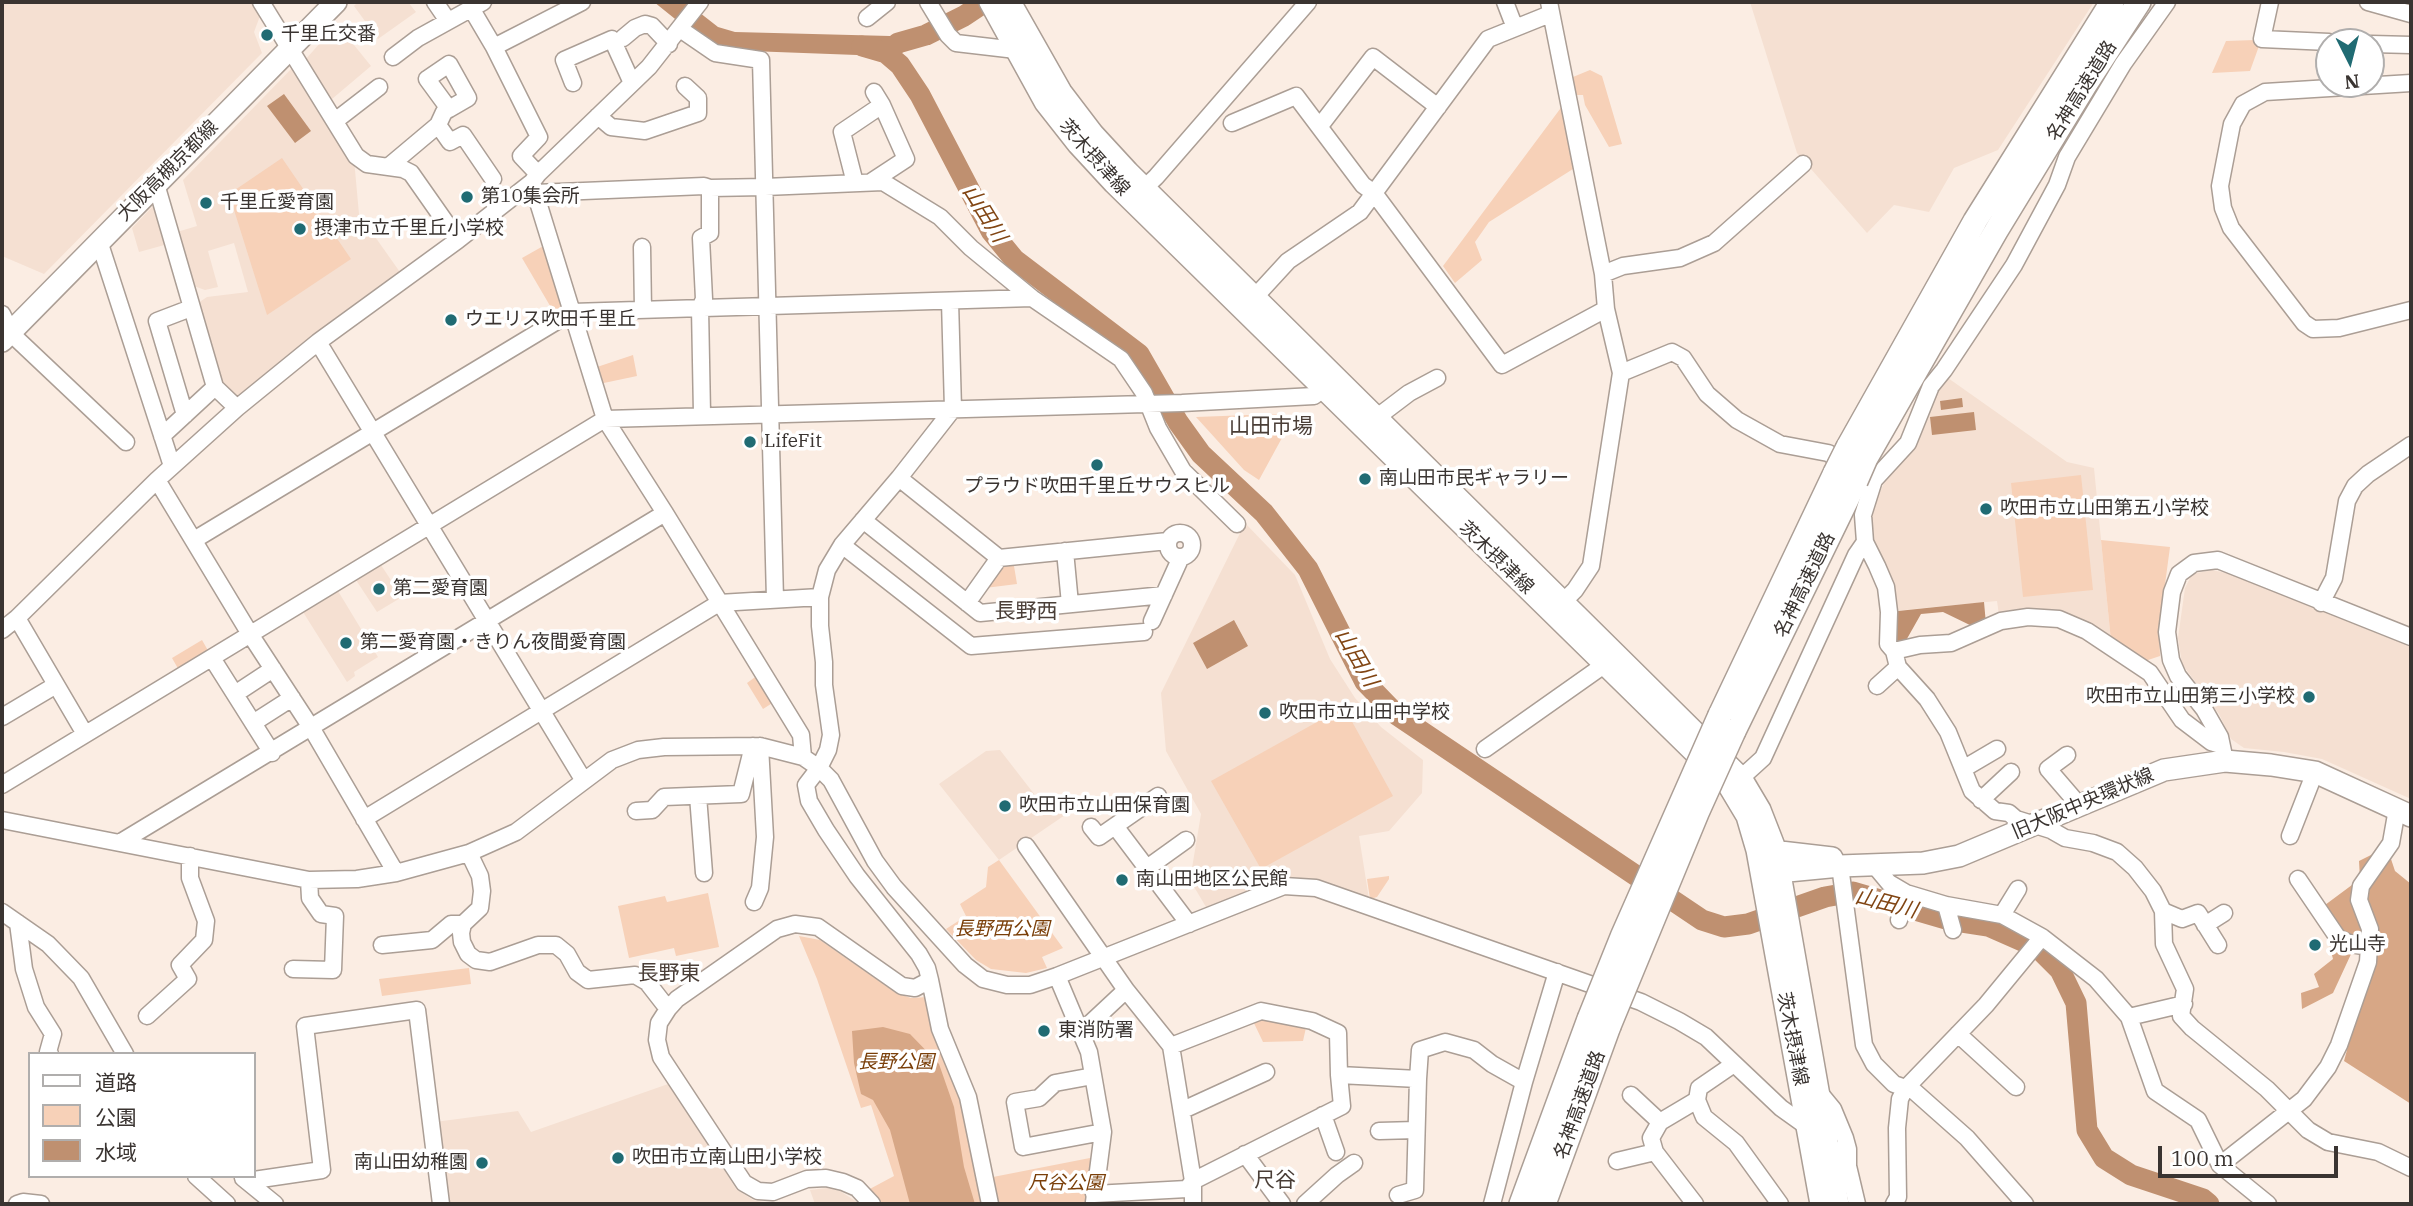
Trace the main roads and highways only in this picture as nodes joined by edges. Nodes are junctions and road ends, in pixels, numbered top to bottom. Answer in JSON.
{"nodes":[{"id":1,"x":336,"y":2,"type":"edge"},
{"id":2,"x":2112,"y":2,"type":"edge"},
{"id":3,"x":2139,"y":2,"type":"edge"},
{"id":4,"x":998,"y":4,"type":"edge"},
{"id":5,"x":1138,"y":194,"type":"junction"},
{"id":6,"x":5,"y":329,"type":"edge"},
{"id":7,"x":1329,"y":384,"type":"junction"},
{"id":8,"x":1857,"y":452,"type":"junction"},
{"id":9,"x":1558,"y":607,"type":"junction"},
{"id":10,"x":2404,"y":812,"type":"edge"},
{"id":11,"x":1768,"y":861,"type":"junction"},
{"id":12,"x":1874,"y":865,"type":"junction"},
{"id":13,"x":1781,"y":930,"type":"junction"},
{"id":14,"x":1599,"y":1023,"type":"junction"},
{"id":15,"x":1521,"y":1204,"type":"edge"},
{"id":16,"x":1545,"y":1204,"type":"edge"},
{"id":17,"x":1821,"y":1204,"type":"edge"},
{"id":18,"x":1838,"y":1204,"type":"edge"}],
"edges":[{"from":1,"to":6,"type":"main road","name":"大阪高槻京都線"},
{"from":2,"to":8,"type":"highway","name":"名神高速道路"},
{"from":3,"to":8,"type":"highway","name":"名神高速道路"},
{"from":4,"to":5,"type":"main road","name":"茨木摂津線"},
{"from":4,"to":5,"type":"main road","name":"茨木摂津線"},
{"from":5,"to":7,"type":"main road","name":"茨木摂津線"},
{"from":5,"to":7,"type":"main road","name":"茨木摂津線"},
{"from":7,"to":9,"type":"main road","name":"茨木摂津線"},
{"from":7,"to":9,"type":"main road","name":"茨木摂津線"},
{"from":8,"to":14,"type":"highway","name":"名神高速道路","bridge":true},
{"from":9,"to":11,"type":"main road","name":"茨木摂津線"},
{"from":9,"to":11,"type":"main road","name":"茨木摂津線"},
{"from":10,"to":12,"type":"main road","name":"旧大阪中央環状線"},
{"from":11,"to":12,"type":"main road","name":"旧大阪中央環状線"},
{"from":11,"to":12,"type":"main road","name":"旧大阪中央環状線"},
{"from":11,"to":13,"type":"main road","name":"茨木摂津線"},
{"from":13,"to":17,"type":"main road","name":"茨木摂津線"},
{"from":13,"to":18,"type":"main road","name":"茨木摂津線"},
{"from":14,"to":15,"type":"highway","name":"名神高速道路"},
{"from":14,"to":16,"type":"highway","name":"名神高速道路"}]}
